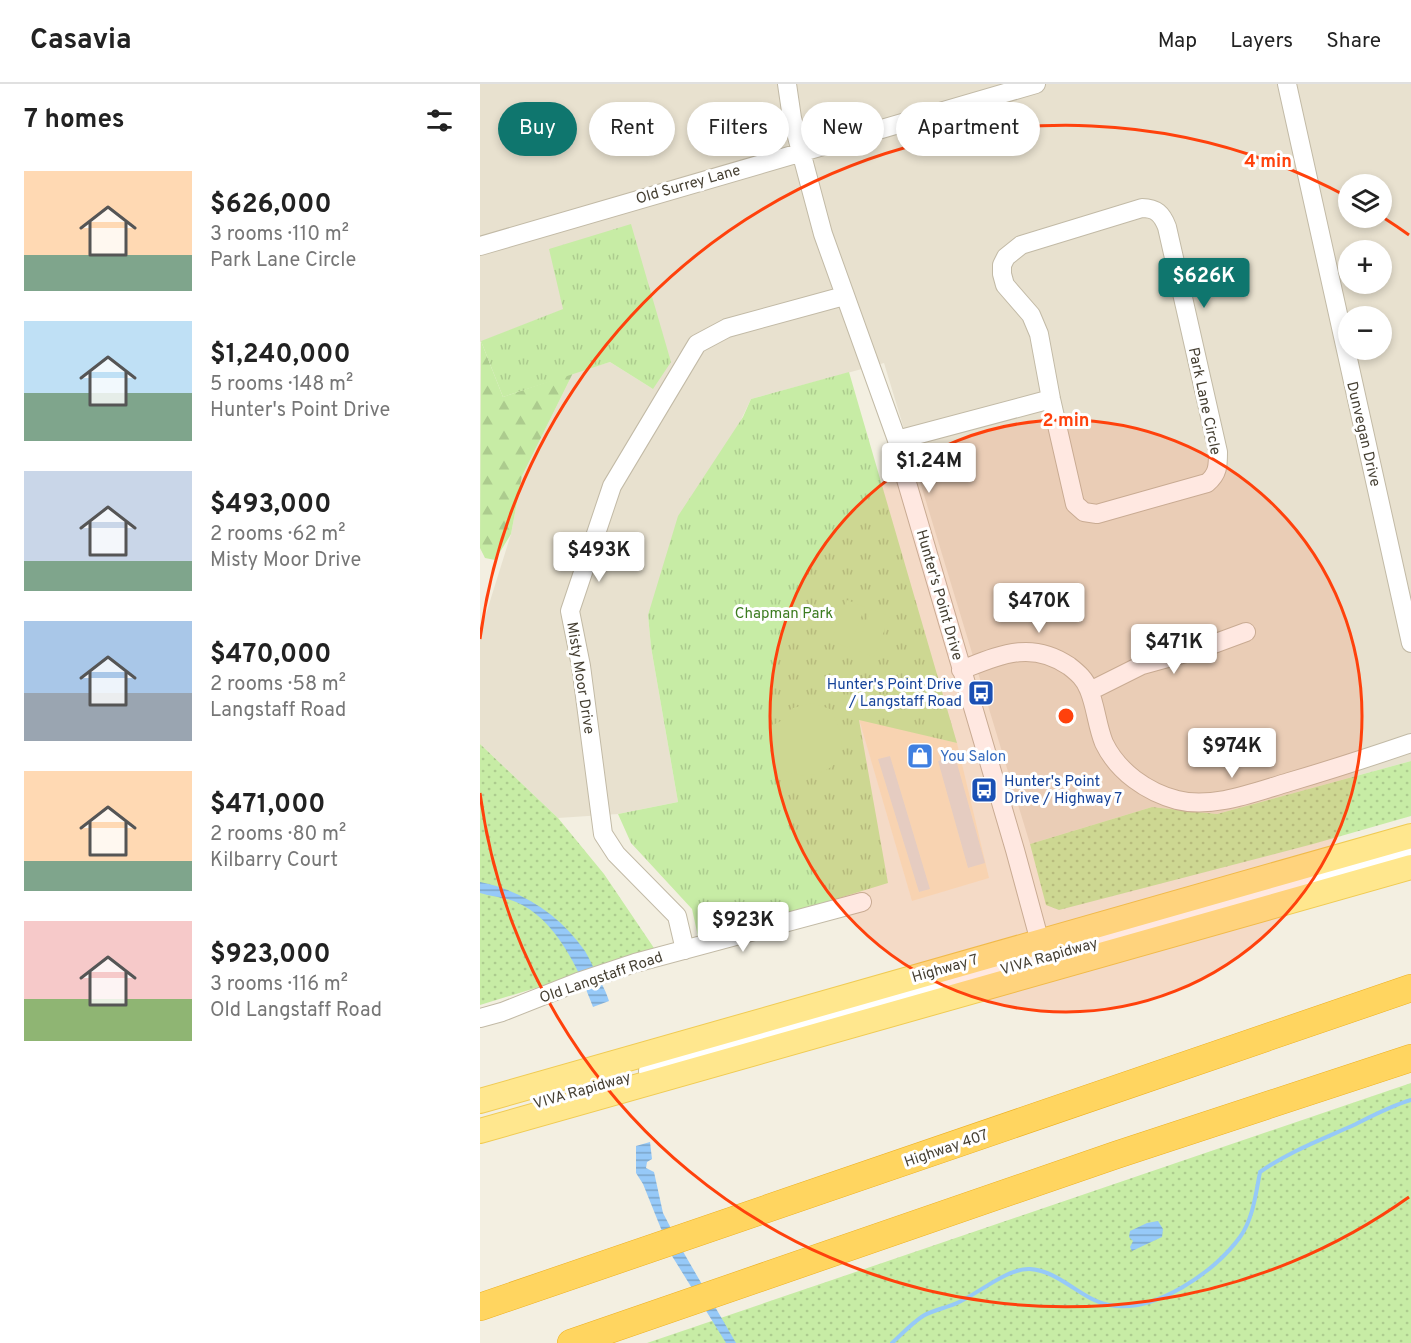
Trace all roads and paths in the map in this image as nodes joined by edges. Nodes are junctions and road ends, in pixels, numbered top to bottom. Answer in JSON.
{"nodes":[{"id":1,"x":787,"y":84,"type":"edge"},
{"id":2,"x":1036,"y":84,"type":"edge"},
{"id":3,"x":1287,"y":84,"type":"edge"},
{"id":4,"x":884,"y":127,"type":"edge"},
{"id":5,"x":801,"y":151,"type":"joint"},
{"id":6,"x":802,"y":156,"type":"edge"},
{"id":7,"x":480,"y":246,"type":"edge"},
{"id":8,"x":844,"y":296,"type":"junction"},
{"id":9,"x":1051,"y":399,"type":"junction"},
{"id":10,"x":897,"y":440,"type":"junction"},
{"id":11,"x":1246,"y":632,"type":"dead end"},
{"id":12,"x":1411,"y":642,"type":"edge"},
{"id":13,"x":961,"y":670,"type":"junction"},
{"id":14,"x":1090,"y":691,"type":"junction"},
{"id":15,"x":1411,"y":743,"type":"edge"},
{"id":16,"x":1411,"y":836,"type":"edge"},
{"id":17,"x":1411,"y":853,"type":"edge"},
{"id":18,"x":1411,"y":867,"type":"edge"},
{"id":19,"x":862,"y":902,"type":"dead end"},
{"id":20,"x":685,"y":950,"type":"junction"},
{"id":21,"x":1044,"y":956,"type":"junction"},
{"id":22,"x":1411,"y":988,"type":"edge"},
{"id":23,"x":480,"y":1018,"type":"edge"},
{"id":24,"x":1411,"y":1058,"type":"edge"},
{"id":25,"x":480,"y":1101,"type":"edge"},
{"id":26,"x":480,"y":1119,"type":"edge"},
{"id":27,"x":480,"y":1131,"type":"edge"},
{"id":28,"x":480,"y":1307,"type":"edge"},
{"id":29,"x":571,"y":1343,"type":"edge"}],
"edges":[{"from":1,"to":5,"type":"street","name":"Hunter's Point Drive"},
{"from":2,"to":4,"type":"street","name":"Old Surrey Lane"},
{"from":3,"to":12,"type":"street","name":"Dunvegan Drive"},
{"from":5,"to":7,"type":"street","name":"Old Surrey Lane"},
{"from":6,"to":8,"type":"street","name":"Hunter's Point Drive"},
{"from":8,"to":10,"type":"street","name":"Hunter's Point Drive"},
{"from":8,"to":20,"type":"street","name":"Misty Moor Drive"},
{"from":9,"to":9,"type":"street","name":"Park Lane Circle"},
{"from":9,"to":10,"type":"street"},
{"from":10,"to":13,"type":"street","name":"Hunter's Point Drive"},
{"from":11,"to":14,"type":"street"},
{"from":13,"to":14,"type":"street"},
{"from":13,"to":21,"type":"street","name":"Hunter's Point Drive"},
{"from":14,"to":15,"type":"street"},
{"from":16,"to":21,"type":"main road","name":"Highway 7"},
{"from":17,"to":21,"type":"street","name":"VIVA Rapidway"},
{"from":18,"to":21,"type":"main road","name":"Highway 7"},
{"from":19,"to":20,"type":"street","name":"Old Langstaff Road"},
{"from":20,"to":23,"type":"street","name":"Old Langstaff Road"},
{"from":21,"to":25,"type":"main road","name":"Highway 7"},
{"from":21,"to":26,"type":"street","name":"VIVA Rapidway"},
{"from":21,"to":27,"type":"main road","name":"Highway 7"},
{"from":22,"to":28,"type":"highway","name":"Highway 407"},
{"from":24,"to":29,"type":"highway"}]}
